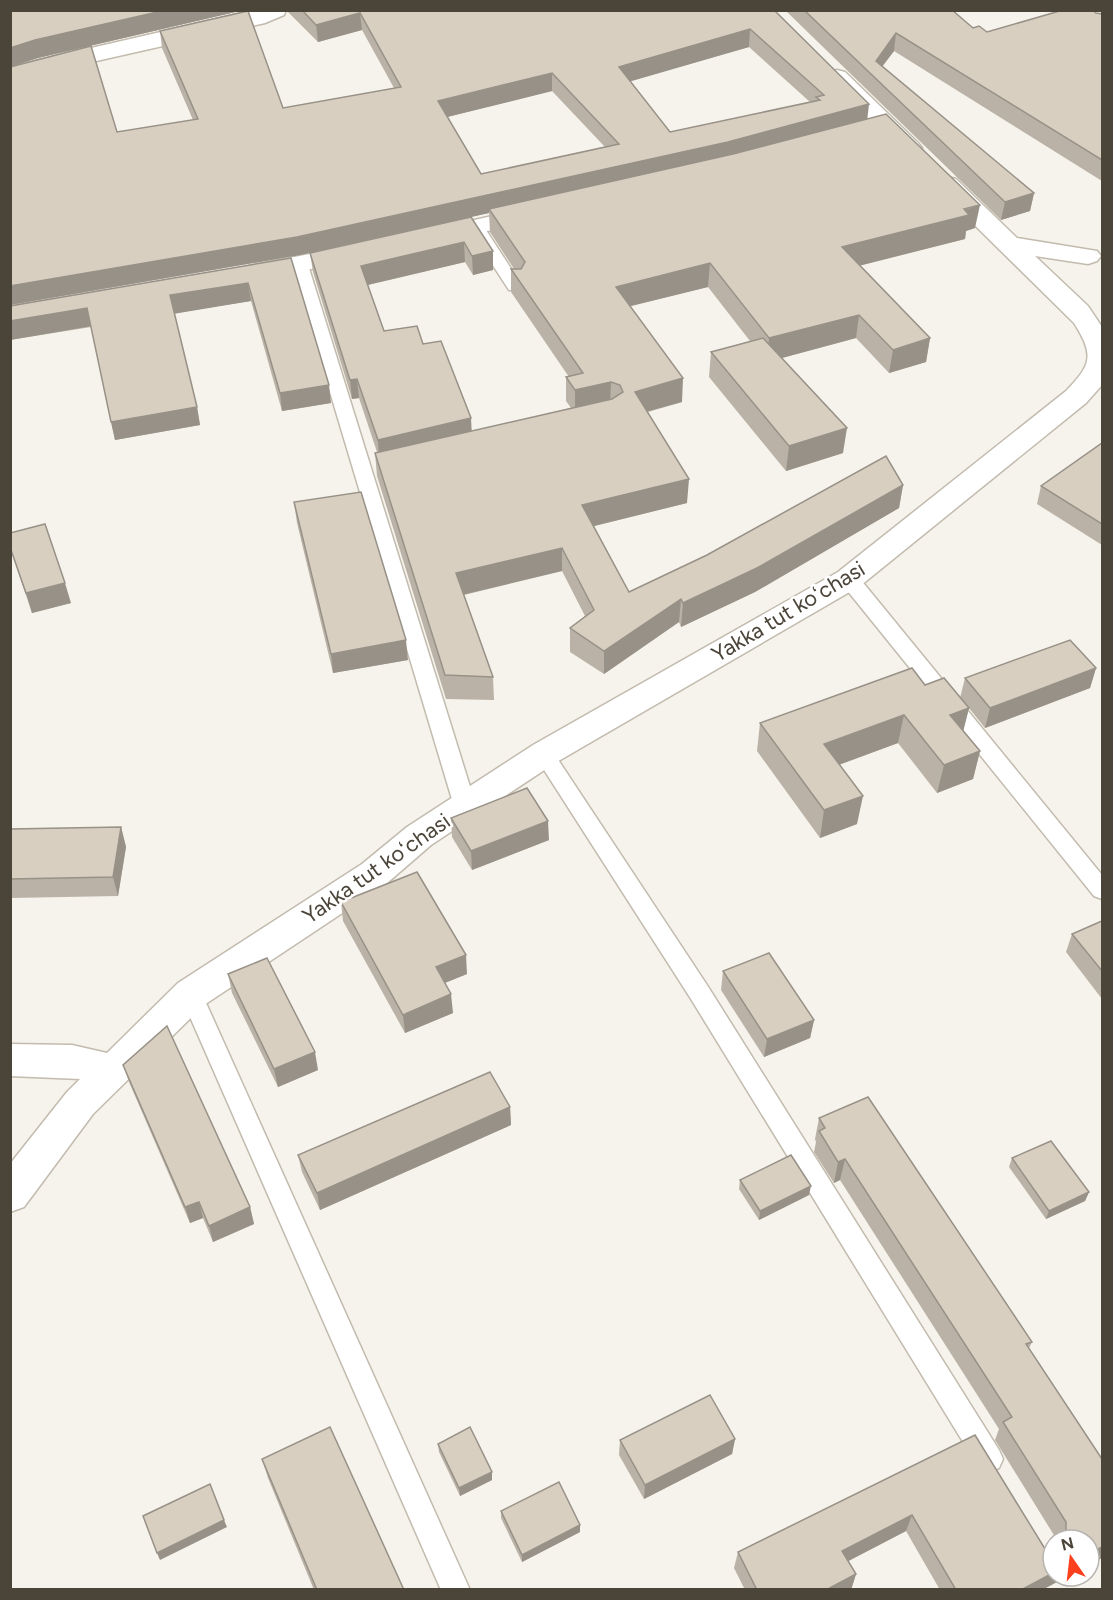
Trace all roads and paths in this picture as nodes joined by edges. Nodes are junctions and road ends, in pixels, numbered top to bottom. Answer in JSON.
{"nodes":[{"id":1,"x":276,"y":10,"type":"edge"},
{"id":2,"x":819,"y":60,"type":"edge"},
{"id":3,"x":10,"y":76,"type":"edge"},
{"id":4,"x":557,"y":208,"type":"edge"},
{"id":5,"x":476,"y":227,"type":"junction"},
{"id":6,"x":1102,"y":234,"type":"edge"},
{"id":7,"x":410,"y":242,"type":"edge"},
{"id":8,"x":1008,"y":244,"type":"junction"},
{"id":9,"x":377,"y":249,"type":"edge"},
{"id":10,"x":1095,"y":258,"type":"edge"},
{"id":11,"x":300,"y":265,"type":"junction"},
{"id":12,"x":230,"y":277,"type":"edge"},
{"id":13,"x":515,"y":287,"type":"edge"},
{"id":14,"x":1059,"y":293,"type":"junction"},
{"id":15,"x":385,"y":466,"type":"edge"},
{"id":16,"x":363,"y":471,"type":"junction"},
{"id":17,"x":849,"y":579,"type":"junction"},
{"id":18,"x":544,"y":754,"type":"junction"},
{"id":19,"x":465,"y":806,"type":"junction"},
{"id":20,"x":1102,"y":890,"type":"edge"},
{"id":21,"x":191,"y":994,"type":"junction"},
{"id":22,"x":10,"y":1059,"type":"edge"},
{"id":23,"x":112,"y":1070,"type":"junction"},
{"id":24,"x":10,"y":1195,"type":"edge"},
{"id":25,"x":1002,"y":1480,"type":"edge"},
{"id":26,"x":456,"y":1590,"type":"edge"}],
"edges":[{"from":1,"to":3,"type":"street"},
{"from":2,"to":8,"type":"street","name":"Yakka tut koʻchasi"},
{"from":4,"to":5,"type":"street"},
{"from":5,"to":7,"type":"street"},
{"from":5,"to":13,"type":"lane"},
{"from":6,"to":10,"type":"street"},
{"from":8,"to":10,"type":"street"},
{"from":8,"to":14,"type":"street","name":"Yakka tut koʻchasi"},
{"from":9,"to":11,"type":"street"},
{"from":10,"to":14,"type":"street"},
{"from":11,"to":12,"type":"street"},
{"from":11,"to":16,"type":"lane"},
{"from":14,"to":17,"type":"street","name":"Yakka tut koʻchasi"},
{"from":15,"to":16,"type":"lane"},
{"from":16,"to":19,"type":"lane"},
{"from":17,"to":18,"type":"street","name":"Yakka tut koʻchasi"},
{"from":17,"to":20,"type":"lane"},
{"from":18,"to":19,"type":"street","name":"Yakka tut koʻchasi"},
{"from":18,"to":25,"type":"lane"},
{"from":19,"to":21,"type":"street","name":"Yakka tut koʻchasi"},
{"from":21,"to":23,"type":"street","name":"Yakka tut koʻchasi"},
{"from":21,"to":26,"type":"lane"},
{"from":22,"to":23,"type":"street"},
{"from":23,"to":24,"type":"street","name":"Yakka tut koʻchasi"}]}
